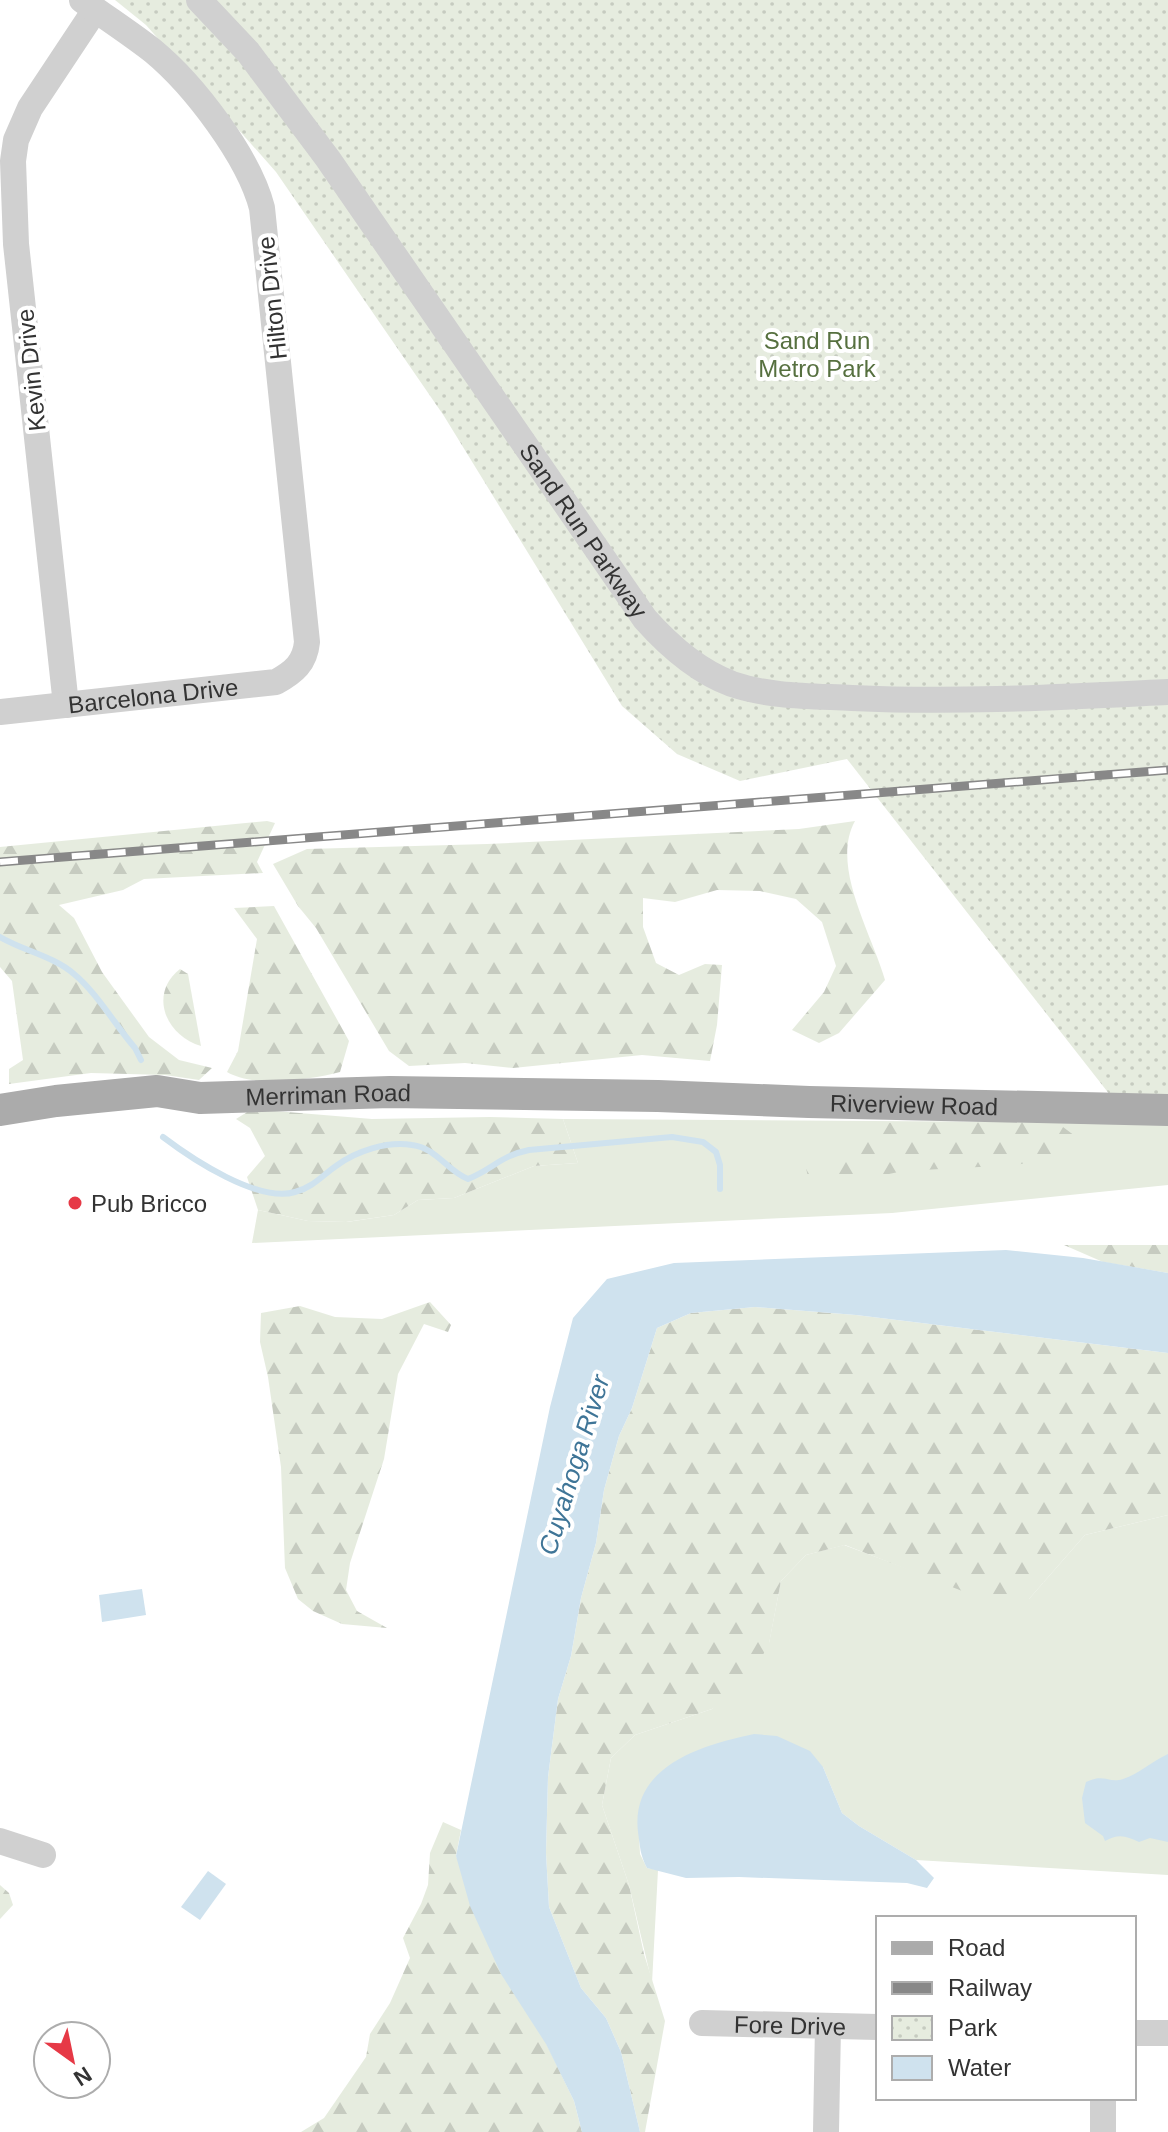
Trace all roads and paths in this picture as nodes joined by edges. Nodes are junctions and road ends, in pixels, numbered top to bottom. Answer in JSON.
{"nodes":[{"id":1,"x":199,"y":0,"type":"edge"},
{"id":2,"x":89,"y":5,"type":"edge"},
{"id":3,"x":300,"y":665,"type":"joint"},
{"id":4,"x":1168,"y":692,"type":"edge"},
{"id":5,"x":66,"y":705,"type":"junction"},
{"id":6,"x":0,"y":712,"type":"edge"},
{"id":7,"x":658,"y":1096,"type":"joint"},
{"id":8,"x":0,"y":1110,"type":"edge"},
{"id":9,"x":1168,"y":1110,"type":"edge"},
{"id":10,"x":0,"y":1841,"type":"edge"},
{"id":11,"x":43,"y":1855,"type":"dead end"},
{"id":12,"x":702,"y":2023,"type":"dead end"},
{"id":13,"x":828,"y":2026,"type":"junction"},
{"id":14,"x":876,"y":2027,"type":"edge"},
{"id":15,"x":1136,"y":2033,"type":"edge"},
{"id":16,"x":1168,"y":2033,"type":"edge"},
{"id":17,"x":1103,"y":2100,"type":"edge"},
{"id":18,"x":826,"y":2132,"type":"edge"},
{"id":19,"x":1103,"y":2132,"type":"edge"}],
"edges":[{"from":1,"to":4,"type":"street","name":"Sand Run Parkway"},
{"from":2,"to":3,"type":"street","name":"Hilton Drive"},
{"from":2,"to":5,"type":"street","name":"Kevin Drive"},
{"from":3,"to":5,"type":"street","name":"Barcelona Drive"},
{"from":5,"to":6,"type":"street","name":"Barcelona Drive"},
{"from":7,"to":8,"type":"main road","name":"Merriman Road"},
{"from":7,"to":9,"type":"main road","name":"Riverview Road"},
{"from":10,"to":11,"type":"street"},
{"from":12,"to":13,"type":"street","name":"Fore Drive"},
{"from":13,"to":14,"type":"street","name":"Fore Drive"},
{"from":13,"to":18,"type":"street"},
{"from":15,"to":16,"type":"street"},
{"from":17,"to":19,"type":"street"}]}
